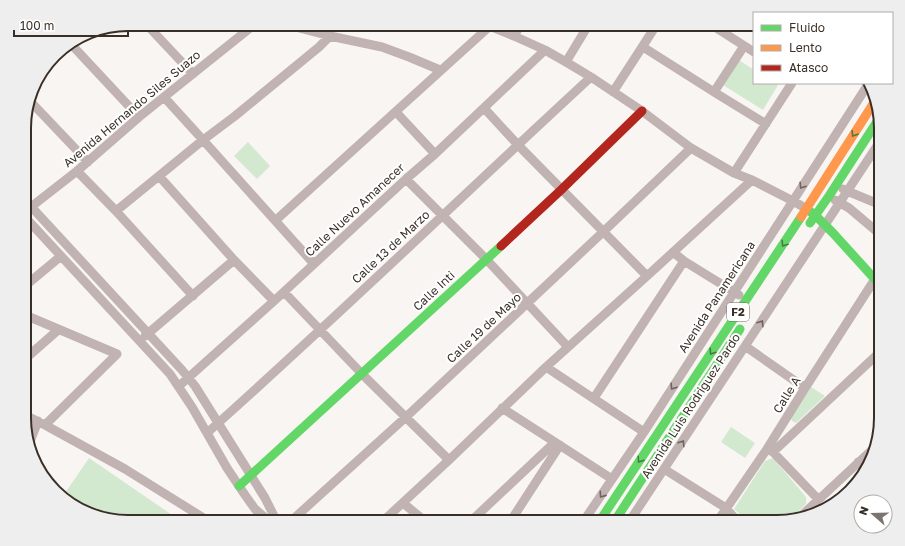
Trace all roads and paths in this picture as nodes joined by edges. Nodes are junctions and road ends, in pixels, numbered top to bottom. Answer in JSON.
{"nodes":[{"id":1,"x":153,"y":31,"type":"edge"},
{"id":2,"x":246,"y":31,"type":"edge"},
{"id":3,"x":311,"y":31,"type":"edge"},
{"id":4,"x":482,"y":31,"type":"edge"},
{"id":5,"x":502,"y":31,"type":"edge"},
{"id":6,"x":517,"y":31,"type":"edge"},
{"id":7,"x":585,"y":31,"type":"edge"},
{"id":8,"x":652,"y":31,"type":"edge"},
{"id":9,"x":721,"y":31,"type":"edge"},
{"id":10,"x":330,"y":36,"type":"junction"},
{"id":11,"x":514,"y":36,"type":"junction"},
{"id":12,"x":744,"y":46,"type":"junction"},
{"id":13,"x":74,"y":47,"type":"edge"},
{"id":14,"x":643,"y":47,"type":"junction"},
{"id":15,"x":545,"y":50,"type":"junction"},
{"id":16,"x":753,"y":51,"type":"edge"},
{"id":17,"x":566,"y":62,"type":"junction"},
{"id":18,"x":440,"y":70,"type":"junction"},
{"id":19,"x":193,"y":74,"type":"junction"},
{"id":20,"x":591,"y":77,"type":"junction"},
{"id":21,"x":791,"y":84,"type":"edge"},
{"id":22,"x":866,"y":88,"type":"edge"},
{"id":23,"x":613,"y":92,"type":"junction"},
{"id":24,"x":714,"y":92,"type":"junction"},
{"id":25,"x":164,"y":97,"type":"junction"},
{"id":26,"x":34,"y":105,"type":"edge"},
{"id":27,"x":872,"y":106,"type":"edge"},
{"id":28,"x":484,"y":108,"type":"junction"},
{"id":29,"x":642,"y":111,"type":"junction"},
{"id":30,"x":396,"y":112,"type":"junction"},
{"id":31,"x":138,"y":117,"type":"junction"},
{"id":32,"x":766,"y":124,"type":"junction"},
{"id":33,"x":874,"y":126,"type":"edge"},
{"id":34,"x":203,"y":140,"type":"junction"},
{"id":35,"x":518,"y":145,"type":"junction"},
{"id":36,"x":691,"y":148,"type":"junction"},
{"id":37,"x":874,"y":151,"type":"edge"},
{"id":38,"x":435,"y":154,"type":"junction"},
{"id":39,"x":88,"y":162,"type":"junction"},
{"id":40,"x":814,"y":169,"type":"junction"},
{"id":41,"x":77,"y":171,"type":"junction"},
{"id":42,"x":734,"y":172,"type":"junction"},
{"id":43,"x":159,"y":176,"type":"junction"},
{"id":44,"x":827,"y":178,"type":"junction"},
{"id":45,"x":406,"y":179,"type":"junction"},
{"id":46,"x":752,"y":180,"type":"junction"},
{"id":47,"x":836,"y":184,"type":"junction"},
{"id":48,"x":562,"y":190,"type":"junction"},
{"id":49,"x":847,"y":191,"type":"junction"},
{"id":50,"x":829,"y":196,"type":"junction"},
{"id":51,"x":793,"y":201,"type":"junction"},
{"id":52,"x":874,"y":202,"type":"edge"},
{"id":53,"x":840,"y":203,"type":"junction"},
{"id":54,"x":31,"y":208,"type":"edge"},
{"id":55,"x":807,"y":209,"type":"junction"},
{"id":56,"x":116,"y":211,"type":"junction"},
{"id":57,"x":31,"y":213,"type":"edge"},
{"id":58,"x":443,"y":215,"type":"junction"},
{"id":59,"x":815,"y":216,"type":"junction"},
{"id":60,"x":276,"y":220,"type":"junction"},
{"id":61,"x":31,"y":224,"type":"edge"},
{"id":62,"x":825,"y":225,"type":"junction"},
{"id":63,"x":806,"y":229,"type":"dead end"},
{"id":64,"x":874,"y":229,"type":"edge"},
{"id":65,"x":603,"y":232,"type":"junction"},
{"id":66,"x":673,"y":252,"type":"junction"},
{"id":67,"x":61,"y":256,"type":"junction"},
{"id":68,"x":486,"y":259,"type":"junction"},
{"id":69,"x":234,"y":260,"type":"junction"},
{"id":70,"x":684,"y":261,"type":"junction"},
{"id":71,"x":314,"y":264,"type":"junction"},
{"id":72,"x":647,"y":276,"type":"junction"},
{"id":73,"x":874,"y":278,"type":"edge"},
{"id":74,"x":31,"y":281,"type":"edge"},
{"id":75,"x":874,"y":288,"type":"edge"},
{"id":76,"x":284,"y":292,"type":"junction"},
{"id":77,"x":734,"y":292,"type":"junction"},
{"id":78,"x":193,"y":296,"type":"junction"},
{"id":79,"x":747,"y":300,"type":"junction"},
{"id":80,"x":274,"y":301,"type":"junction"},
{"id":81,"x":528,"y":303,"type":"junction"},
{"id":82,"x":31,"y":318,"type":"edge"},
{"id":83,"x":745,"y":322,"type":"dead end"},
{"id":84,"x":58,"y":330,"type":"junction"},
{"id":85,"x":320,"y":330,"type":"junction"},
{"id":86,"x":149,"y":333,"type":"junction"},
{"id":87,"x":140,"y":341,"type":"junction"},
{"id":88,"x":745,"y":346,"type":"junction"},
{"id":89,"x":568,"y":347,"type":"junction"},
{"id":90,"x":31,"y":354,"type":"edge"},
{"id":91,"x":874,"y":357,"type":"edge"},
{"id":92,"x":546,"y":367,"type":"junction"},
{"id":93,"x":362,"y":374,"type":"junction"},
{"id":94,"x":188,"y":377,"type":"junction"},
{"id":95,"x":179,"y":386,"type":"junction"},
{"id":96,"x":805,"y":388,"type":"junction"},
{"id":97,"x":594,"y":398,"type":"junction"},
{"id":98,"x":502,"y":408,"type":"junction"},
{"id":99,"x":406,"y":417,"type":"junction"},
{"id":100,"x":31,"y":418,"type":"edge"},
{"id":101,"x":42,"y":423,"type":"junction"},
{"id":102,"x":218,"y":423,"type":"junction"},
{"id":103,"x":644,"y":432,"type":"junction"},
{"id":104,"x":207,"y":433,"type":"junction"},
{"id":105,"x":33,"y":438,"type":"edge"},
{"id":106,"x":557,"y":443,"type":"junction"},
{"id":107,"x":770,"y":450,"type":"junction"},
{"id":108,"x":867,"y":454,"type":"edge"},
{"id":109,"x":449,"y":460,"type":"junction"},
{"id":110,"x":858,"y":462,"type":"junction"},
{"id":111,"x":862,"y":466,"type":"edge"},
{"id":112,"x":664,"y":469,"type":"junction"},
{"id":113,"x":251,"y":476,"type":"junction"},
{"id":114,"x":612,"y":480,"type":"junction"},
{"id":115,"x":239,"y":486,"type":"junction"},
{"id":116,"x":818,"y":499,"type":"junction"},
{"id":117,"x":403,"y":503,"type":"junction"},
{"id":118,"x":726,"y":508,"type":"junction"},
{"id":119,"x":807,"y":510,"type":"edge"},
{"id":120,"x":199,"y":515,"type":"edge"},
{"id":121,"x":262,"y":515,"type":"edge"},
{"id":122,"x":274,"y":515,"type":"edge"},
{"id":123,"x":298,"y":515,"type":"edge"},
{"id":124,"x":390,"y":515,"type":"edge"},
{"id":125,"x":418,"y":515,"type":"edge"},
{"id":126,"x":478,"y":515,"type":"edge"},
{"id":127,"x":514,"y":515,"type":"edge"},
{"id":128,"x":588,"y":515,"type":"edge"},
{"id":129,"x":604,"y":515,"type":"edge"},
{"id":130,"x":619,"y":515,"type":"edge"},
{"id":131,"x":634,"y":515,"type":"edge"},
{"id":132,"x":722,"y":515,"type":"edge"},
{"id":133,"x":732,"y":515,"type":"edge"}],
"edges":[{"from":1,"to":19,"type":"street"},
{"from":2,"to":19,"type":"street","name":"Avenida Hernando Siles Suazo"},
{"from":3,"to":10,"type":"street"},
{"from":4,"to":18,"type":"street"},
{"from":5,"to":11,"type":"street"},
{"from":6,"to":11,"type":"street"},
{"from":7,"to":17,"type":"street"},
{"from":8,"to":14,"type":"street"},
{"from":9,"to":12,"type":"street"},
{"from":10,"to":18,"type":"street"},
{"from":10,"to":34,"type":"street"},
{"from":11,"to":15,"type":"street"},
{"from":12,"to":16,"type":"street"},
{"from":12,"to":24,"type":"street"},
{"from":13,"to":31,"type":"street"},
{"from":14,"to":23,"type":"street"},
{"from":14,"to":24,"type":"street"},
{"from":15,"to":17,"type":"street"},
{"from":15,"to":28,"type":"street","name":"Calle Nuevo Amanecer"},
{"from":17,"to":20,"type":"street"},
{"from":18,"to":30,"type":"street"},
{"from":19,"to":25,"type":"street","name":"Avenida Hernando Siles Suazo"},
{"from":20,"to":23,"type":"street"},
{"from":20,"to":35,"type":"street","name":"Calle 13 de Marzo"},
{"from":21,"to":32,"type":"street"},
{"from":22,"to":40,"type":"street","name":"Avenida Panamericana"},
{"from":23,"to":29,"type":"street"},
{"from":24,"to":32,"type":"street"},
{"from":25,"to":31,"type":"street","name":"Avenida Hernando Siles Suazo"},
{"from":25,"to":34,"type":"street"},
{"from":26,"to":39,"type":"street"},
{"from":27,"to":44,"type":"main road","number":"F2","one_way":true},
{"from":28,"to":35,"type":"street"},
{"from":28,"to":38,"type":"street","name":"Calle Nuevo Amanecer"},
{"from":29,"to":36,"type":"street"},
{"from":29,"to":48,"type":"main road","name":"Calle Inti"},
{"from":30,"to":38,"type":"street"},
{"from":30,"to":60,"type":"street"},
{"from":31,"to":39,"type":"street","name":"Avenida Hernando Siles Suazo"},
{"from":32,"to":42,"type":"street"},
{"from":33,"to":47,"type":"main road"},
{"from":34,"to":43,"type":"street"},
{"from":34,"to":60,"type":"street"},
{"from":35,"to":48,"type":"street"},
{"from":35,"to":58,"type":"street","name":"Calle 13 de Marzo"},
{"from":36,"to":42,"type":"street"},
{"from":36,"to":65,"type":"street","name":"Calle 19 de Mayo"},
{"from":37,"to":49,"type":"street","name":"Avenida Luis Rodriguez Pardo"},
{"from":38,"to":45,"type":"street","name":"Calle Nuevo Amanecer"},
{"from":39,"to":41,"type":"street","name":"Avenida Hernando Siles Suazo"},
{"from":40,"to":44,"type":"street"},
{"from":40,"to":51,"type":"street","name":"Avenida Panamericana","one_way":true},
{"from":41,"to":54,"type":"street","name":"Avenida Hernando Siles Suazo"},
{"from":41,"to":56,"type":"street"},
{"from":42,"to":46,"type":"street"},
{"from":43,"to":56,"type":"street"},
{"from":43,"to":69,"type":"street"},
{"from":44,"to":47,"type":"street"},
{"from":44,"to":55,"type":"main road","number":"F2"},
{"from":45,"to":58,"type":"street"},
{"from":45,"to":71,"type":"street","name":"Calle Nuevo Amanecer"},
{"from":46,"to":51,"type":"street"},
{"from":46,"to":66,"type":"street"},
{"from":47,"to":49,"type":"street"},
{"from":47,"to":50,"type":"main road"},
{"from":48,"to":65,"type":"street"},
{"from":48,"to":68,"type":"main road","name":"Calle Inti"},
{"from":49,"to":52,"type":"street"},
{"from":49,"to":53,"type":"street","name":"Avenida Luis Rodriguez Pardo"},
{"from":50,"to":53,"type":"street"},
{"from":50,"to":59,"type":"main road"},
{"from":51,"to":55,"type":"street"},
{"from":51,"to":77,"type":"street","name":"Avenida Panamericana"},
{"from":53,"to":62,"type":"street","name":"Avenida Luis Rodriguez Pardo"},
{"from":53,"to":64,"type":"street"},
{"from":55,"to":59,"type":"main road"},
{"from":55,"to":79,"type":"main road","number":"F2","one_way":true},
{"from":56,"to":78,"type":"street"},
{"from":57,"to":86,"type":"street"},
{"from":58,"to":68,"type":"street"},
{"from":58,"to":85,"type":"street","name":"Calle 13 de Marzo"},
{"from":59,"to":62,"type":"main road"},
{"from":59,"to":63,"type":"main road"},
{"from":60,"to":71,"type":"street"},
{"from":61,"to":67,"type":"street"},
{"from":62,"to":73,"type":"main road"},
{"from":88,"to":62,"type":"street","name":"Avenida Luis Rodriguez Pardo","one_way":true},
{"from":65,"to":72,"type":"street"},
{"from":65,"to":81,"type":"street","name":"Calle 19 de Mayo"},
{"from":66,"to":70,"type":"street"},
{"from":66,"to":72,"type":"street"},
{"from":67,"to":74,"type":"street"},
{"from":67,"to":87,"type":"street"},
{"from":68,"to":81,"type":"street"},
{"from":68,"to":93,"type":"main road","name":"Calle Inti"},
{"from":69,"to":78,"type":"street"},
{"from":69,"to":80,"type":"street"},
{"from":70,"to":77,"type":"street"},
{"from":70,"to":97,"type":"street"},
{"from":71,"to":76,"type":"street","name":"Calle Nuevo Amanecer"},
{"from":72,"to":89,"type":"street"},
{"from":75,"to":96,"type":"street","name":"Calle A"},
{"from":76,"to":80,"type":"street","name":"Calle Nuevo Amanecer"},
{"from":76,"to":85,"type":"street"},
{"from":77,"to":79,"type":"street"},
{"from":77,"to":103,"type":"street","name":"Avenida Panamericana","one_way":true},
{"from":78,"to":86,"type":"street"},
{"from":79,"to":129,"type":"main road","number":"F2","one_way":true},
{"from":80,"to":94,"type":"street","name":"Calle Nuevo Amanecer"},
{"from":81,"to":89,"type":"street"},
{"from":81,"to":99,"type":"street","name":"Calle 19 de Mayo"},
{"from":82,"to":84,"type":"street"},
{"from":83,"to":130,"type":"main road","number":"F2"},
{"from":84,"to":90,"type":"street"},
{"from":84,"to":101,"type":"street"},
{"from":85,"to":93,"type":"street"},
{"from":85,"to":102,"type":"street","name":"Calle 13 de Marzo"},
{"from":86,"to":87,"type":"street"},
{"from":86,"to":94,"type":"street"},
{"from":87,"to":95,"type":"street"},
{"from":88,"to":96,"type":"street"},
{"from":112,"to":88,"type":"street","name":"Avenida Luis Rodriguez Pardo","one_way":true},
{"from":89,"to":92,"type":"street"},
{"from":91,"to":107,"type":"street"},
{"from":92,"to":97,"type":"street"},
{"from":92,"to":98,"type":"street"},
{"from":93,"to":99,"type":"street"},
{"from":93,"to":113,"type":"main road","name":"Calle Inti"},
{"from":94,"to":95,"type":"street","name":"Calle Nuevo Amanecer"},
{"from":94,"to":102,"type":"street"},
{"from":95,"to":104,"type":"street"},
{"from":96,"to":107,"type":"street","name":"Calle A"},
{"from":97,"to":103,"type":"street"},
{"from":98,"to":106,"type":"street"},
{"from":98,"to":109,"type":"street"},
{"from":99,"to":109,"type":"street"},
{"from":99,"to":123,"type":"street","name":"Calle 19 de Mayo"},
{"from":100,"to":101,"type":"street"},
{"from":101,"to":105,"type":"street"},
{"from":101,"to":120,"type":"street"},
{"from":102,"to":104,"type":"street","name":"Calle 13 de Marzo"},
{"from":102,"to":113,"type":"street"},
{"from":103,"to":114,"type":"street","name":"Avenida Panamericana"},
{"from":104,"to":115,"type":"street"},
{"from":106,"to":114,"type":"street"},
{"from":106,"to":126,"type":"street"},
{"from":106,"to":127,"type":"street"},
{"from":107,"to":116,"type":"street"},
{"from":107,"to":118,"type":"street","name":"Calle A"},
{"from":108,"to":110,"type":"street"},
{"from":109,"to":117,"type":"street"},
{"from":110,"to":111,"type":"street"},
{"from":110,"to":116,"type":"street"},
{"from":112,"to":118,"type":"street"},
{"from":112,"to":131,"type":"street","name":"Avenida Luis Rodriguez Pardo"},
{"from":113,"to":115,"type":"main road","name":"Calle Inti"},
{"from":113,"to":122,"type":"street"},
{"from":114,"to":128,"type":"street","name":"Avenida Panamericana","one_way":true},
{"from":115,"to":121,"type":"street"},
{"from":116,"to":119,"type":"street"},
{"from":117,"to":124,"type":"street"},
{"from":117,"to":125,"type":"street"},
{"from":118,"to":132,"type":"street","name":"Calle A"},
{"from":118,"to":133,"type":"street"}]}
